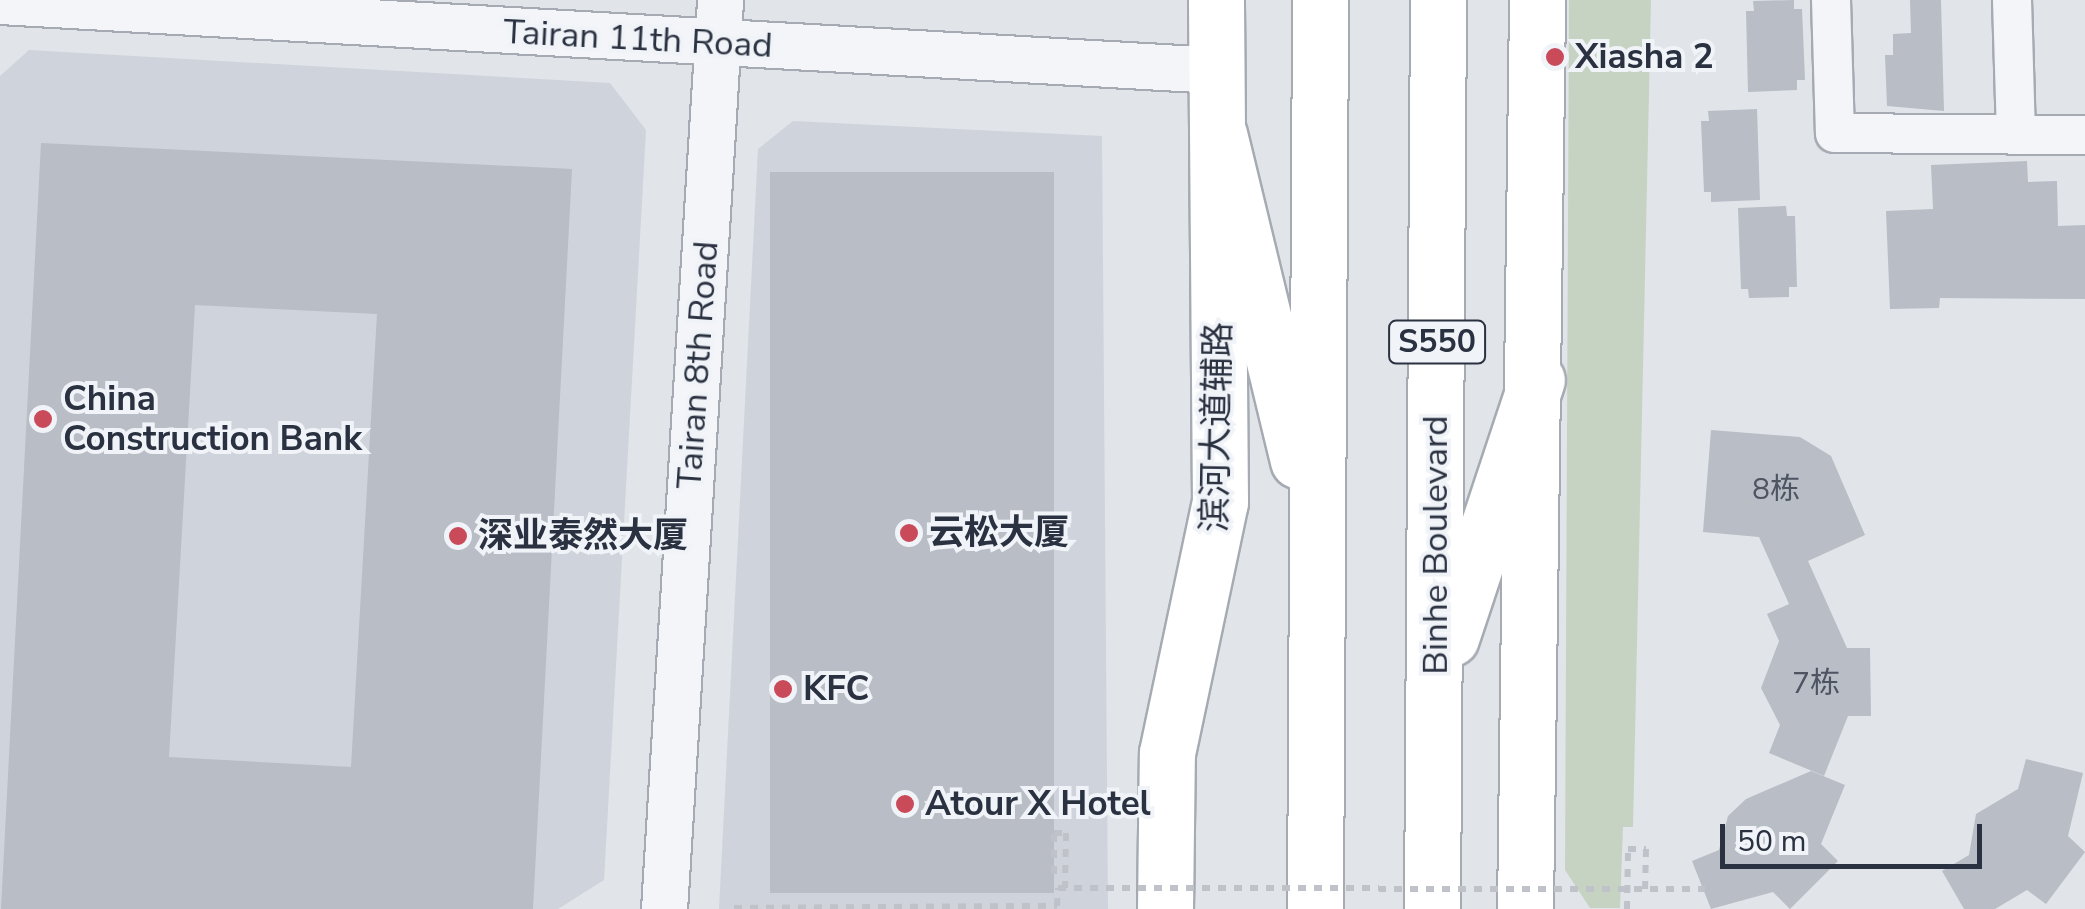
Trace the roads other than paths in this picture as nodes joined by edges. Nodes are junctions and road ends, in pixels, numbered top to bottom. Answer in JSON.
{"nodes":[{"id":1,"x":1216,"y":0,"type":"edge"},
{"id":2,"x":1320,"y":0,"type":"edge"},
{"id":3,"x":1438,"y":0,"type":"edge"},
{"id":4,"x":1538,"y":0,"type":"edge"},
{"id":5,"x":1832,"y":0,"type":"edge"},
{"id":6,"x":2012,"y":0,"type":"edge"},
{"id":7,"x":0,"y":1,"type":"edge"},
{"id":8,"x":719,"y":22,"type":"edge"},
{"id":9,"x":1217,"y":70,"type":"junction"},
{"id":10,"x":1219,"y":134,"type":"junction"},
{"id":11,"x":2016,"y":134,"type":"junction"},
{"id":12,"x":2085,"y":135,"type":"edge"},
{"id":13,"x":1537,"y":380,"type":"junction"},
{"id":14,"x":1317,"y":540,"type":"junction"},
{"id":15,"x":1436,"y":684,"type":"junction"},
{"id":16,"x":664,"y":909,"type":"edge"},
{"id":17,"x":1165,"y":909,"type":"edge"},
{"id":18,"x":1314,"y":909,"type":"edge"},
{"id":19,"x":1432,"y":909,"type":"edge"},
{"id":20,"x":1525,"y":909,"type":"edge"}],
"edges":[{"from":1,"to":9,"type":"main road","name":"滨河大道辅路"},
{"from":2,"to":14,"type":"main road"},
{"from":3,"to":15,"type":"main road","name":"Binhe Boulevard","number":"S550"},
{"from":4,"to":13,"type":"main road"},
{"from":5,"to":11,"type":"street"},
{"from":6,"to":11,"type":"street"},
{"from":7,"to":8,"type":"street","name":"Tairan 11th Road"},
{"from":8,"to":9,"type":"street","name":"Tairan 11th Road"},
{"from":8,"to":16,"type":"street","name":"Tairan 8th Road"},
{"from":9,"to":10,"type":"main road","name":"滨河大道辅路"},
{"from":10,"to":14,"type":"main road"},
{"from":10,"to":17,"type":"main road","name":"滨河大道辅路"},
{"from":11,"to":12,"type":"street"},
{"from":13,"to":15,"type":"main road"},
{"from":13,"to":20,"type":"main road"},
{"from":14,"to":18,"type":"main road"},
{"from":15,"to":19,"type":"main road","name":"Binhe Boulevard","number":"S550"}]}
